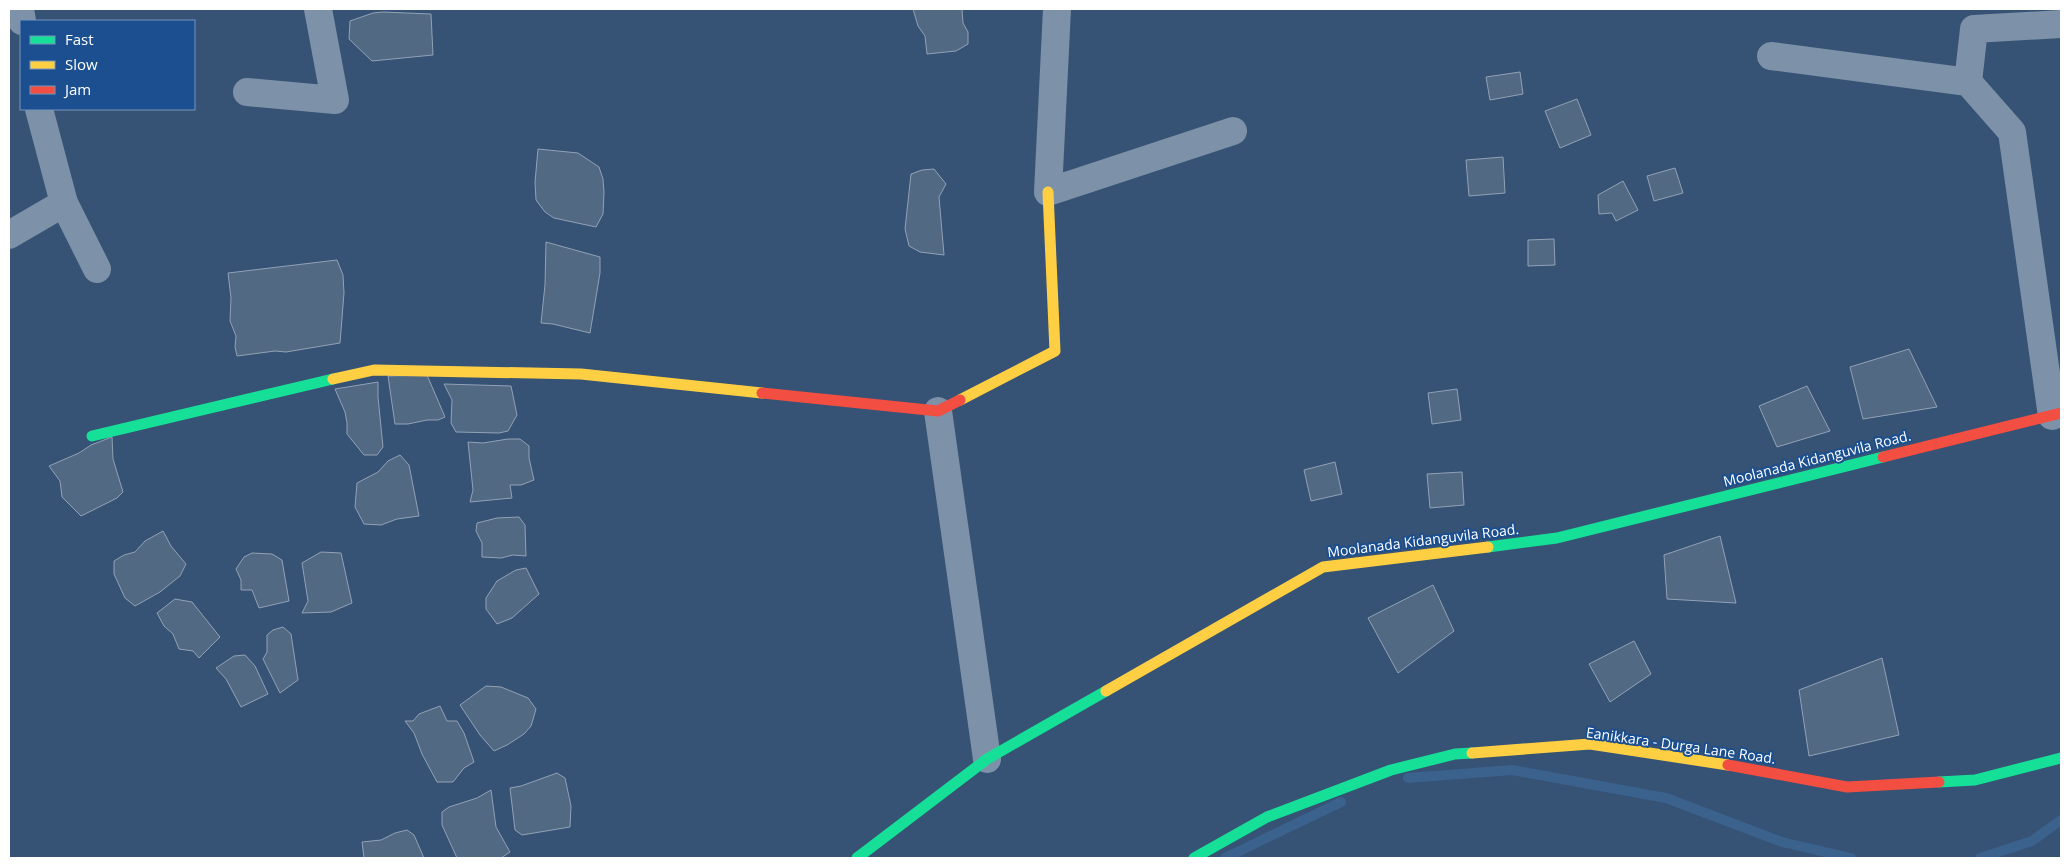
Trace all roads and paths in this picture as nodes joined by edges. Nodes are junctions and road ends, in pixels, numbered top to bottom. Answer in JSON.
{"nodes":[{"id":1,"x":318,"y":9,"type":"edge"},
{"id":2,"x":1057,"y":9,"type":"edge"},
{"id":3,"x":2061,"y":24,"type":"edge"},
{"id":4,"x":1771,"y":56,"type":"dead end"},
{"id":5,"x":1968,"y":82,"type":"junction"},
{"id":6,"x":247,"y":92,"type":"dead end"},
{"id":7,"x":39,"y":110,"type":"edge"},
{"id":8,"x":1232,"y":131,"type":"dead end"},
{"id":9,"x":1048,"y":192,"type":"junction"},
{"id":10,"x":64,"y":204,"type":"junction"},
{"id":11,"x":9,"y":235,"type":"edge"},
{"id":12,"x":97,"y":269,"type":"dead end"},
{"id":13,"x":938,"y":411,"type":"junction"},
{"id":14,"x":2057,"y":414,"type":"edge"},
{"id":15,"x":92,"y":436,"type":"dead end"},
{"id":16,"x":2061,"y":758,"type":"edge"},
{"id":17,"x":987,"y":759,"type":"junction"},
{"id":18,"x":857,"y":858,"type":"edge"},
{"id":19,"x":1194,"y":858,"type":"edge"}],
"edges":[{"from":1,"to":6,"type":"street"},
{"from":2,"to":9,"type":"street"},
{"from":3,"to":5,"type":"street"},
{"from":4,"to":5,"type":"street"},
{"from":5,"to":14,"type":"street"},
{"from":7,"to":10,"type":"street"},
{"from":8,"to":9,"type":"street"},
{"from":9,"to":13,"type":"street"},
{"from":10,"to":11,"type":"street"},
{"from":10,"to":12,"type":"street"},
{"from":13,"to":15,"type":"street"},
{"from":13,"to":17,"type":"street"},
{"from":14,"to":17,"type":"street","name":"Moolanada Kidanguvila Road."},
{"from":16,"to":19,"type":"street","name":"Eanikkara - Durga Lane Road."},
{"from":17,"to":18,"type":"street","name":"Moolanada Kidanguvila Road."}]}
